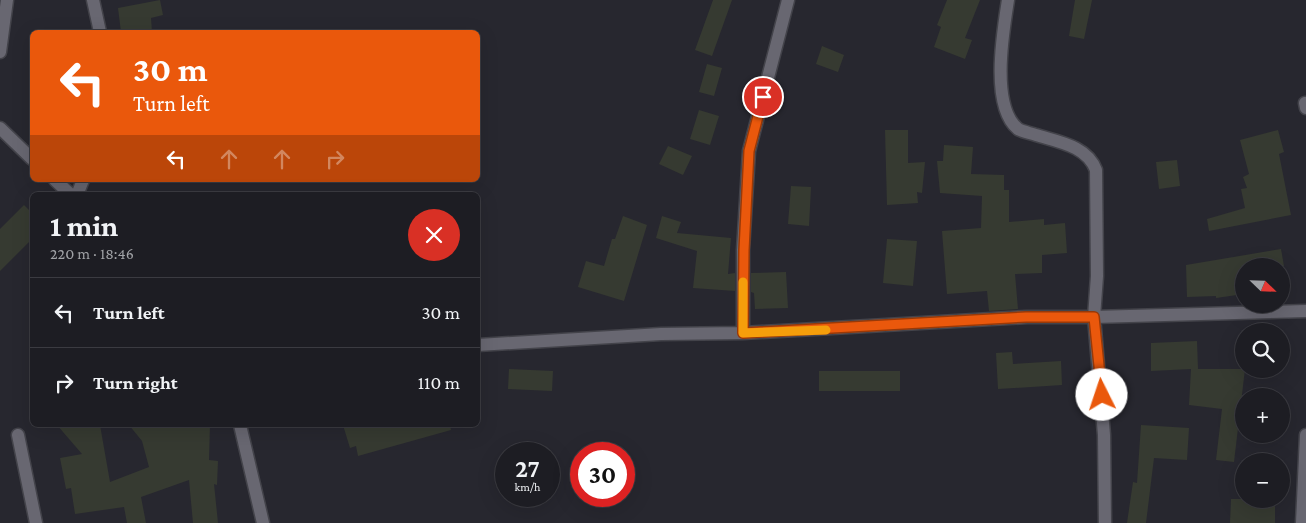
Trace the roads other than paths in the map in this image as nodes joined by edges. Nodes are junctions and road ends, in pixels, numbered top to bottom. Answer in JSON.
{"nodes":[{"id":1,"x":7,"y":0,"type":"edge"},
{"id":2,"x":93,"y":0,"type":"edge"},
{"id":3,"x":788,"y":0,"type":"edge"},
{"id":4,"x":1008,"y":0,"type":"edge"},
{"id":5,"x":100,"y":30,"type":"edge"},
{"id":6,"x":0,"y":52,"type":"edge"},
{"id":7,"x":1306,"y":102,"type":"edge"},
{"id":8,"x":1306,"y":108,"type":"edge"},
{"id":9,"x":0,"y":128,"type":"edge"},
{"id":10,"x":30,"y":157,"type":"edge"},
{"id":11,"x":57,"y":182,"type":"edge"},
{"id":12,"x":68,"y":192,"type":"edge"},
{"id":13,"x":1306,"y":311,"type":"edge"},
{"id":14,"x":1094,"y":317,"type":"junction"},
{"id":15,"x":743,"y":333,"type":"junction"},
{"id":16,"x":480,"y":345,"type":"edge"},
{"id":17,"x":240,"y":427,"type":"edge"},
{"id":18,"x":18,"y":435,"type":"dead end"},
{"id":19,"x":1306,"y":435,"type":"edge"},
{"id":20,"x":36,"y":523,"type":"edge"},
{"id":21,"x":263,"y":523,"type":"edge"},
{"id":22,"x":1105,"y":523,"type":"edge"},
{"id":23,"x":1302,"y":523,"type":"edge"}],
"edges":[{"from":1,"to":6,"type":"street"},
{"from":2,"to":5,"type":"street"},
{"from":3,"to":15,"type":"street"},
{"from":4,"to":14,"type":"street"},
{"from":7,"to":8,"type":"street"},
{"from":9,"to":10,"type":"street"},
{"from":11,"to":12,"type":"street"},
{"from":13,"to":14,"type":"street"},
{"from":14,"to":15,"type":"street"},
{"from":14,"to":22,"type":"street"},
{"from":15,"to":16,"type":"street"},
{"from":17,"to":21,"type":"street"},
{"from":18,"to":20,"type":"street"},
{"from":19,"to":23,"type":"street"}]}
